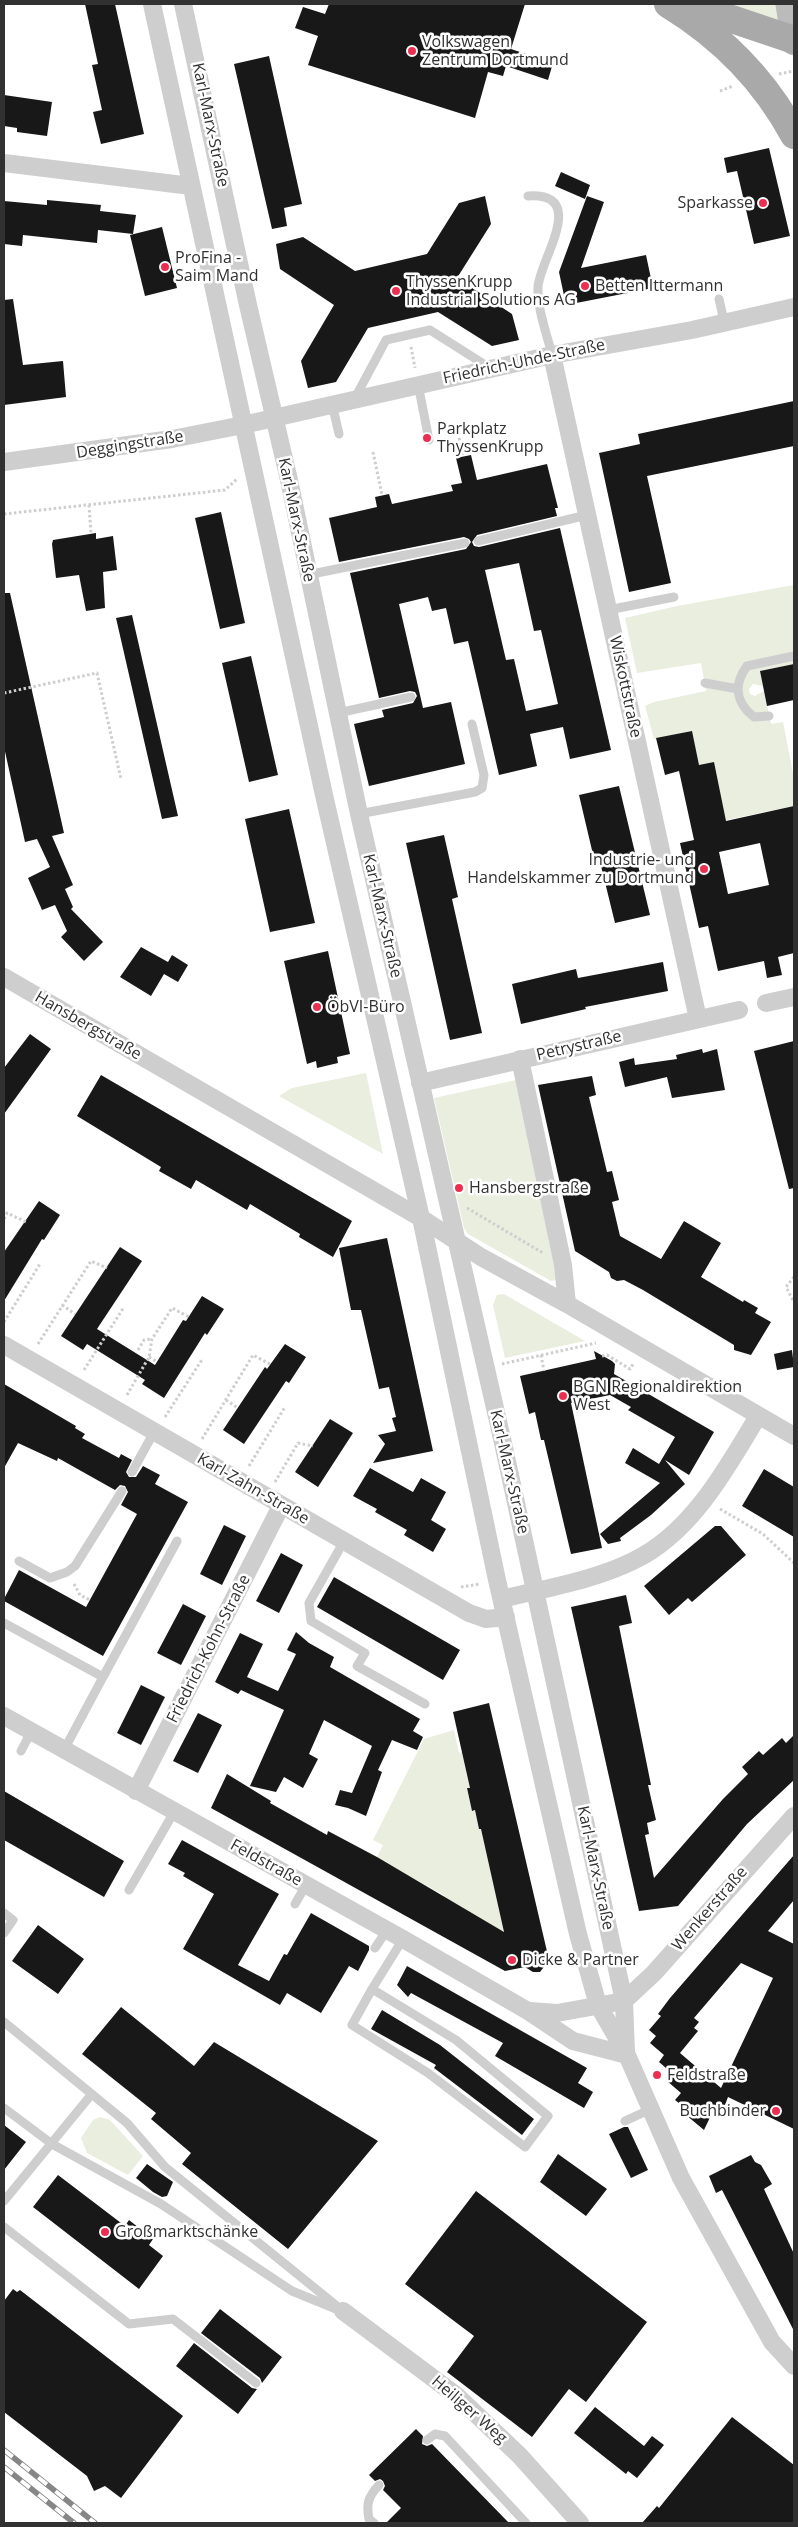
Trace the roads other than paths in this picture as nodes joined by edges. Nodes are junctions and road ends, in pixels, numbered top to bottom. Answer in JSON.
{"nodes":[{"id":1,"x":152,"y":4,"type":"edge"},
{"id":2,"x":183,"y":4,"type":"edge"},
{"id":3,"x":668,"y":4,"type":"edge"},
{"id":4,"x":687,"y":4,"type":"edge"},
{"id":5,"x":788,"y":4,"type":"edge"},
{"id":6,"x":794,"y":41,"type":"edge"},
{"id":7,"x":794,"y":135,"type":"edge"},
{"id":8,"x":4,"y":163,"type":"edge"},
{"id":9,"x":191,"y":186,"type":"junction"},
{"id":10,"x":528,"y":196,"type":"dead end"},
{"id":11,"x":719,"y":299,"type":"dead end"},
{"id":12,"x":794,"y":307,"type":"edge"},
{"id":13,"x":724,"y":321,"type":"junction"},
{"id":14,"x":552,"y":355,"type":"junction"},
{"id":15,"x":490,"y":368,"type":"junction"},
{"id":16,"x":418,"y":384,"type":"junction"},
{"id":17,"x":356,"y":398,"type":"junction"},
{"id":18,"x":332,"y":404,"type":"junction"},
{"id":19,"x":274,"y":418,"type":"junction"},
{"id":20,"x":249,"y":424,"type":"junction"},
{"id":21,"x":338,"y":434,"type":"dead end"},
{"id":22,"x":429,"y":440,"type":"dead end"},
{"id":23,"x":4,"y":462,"type":"edge"},
{"id":24,"x":587,"y":515,"type":"junction"},
{"id":25,"x":478,"y":541,"type":"dead end"},
{"id":26,"x":465,"y":543,"type":"dead end"},
{"id":27,"x":307,"y":575,"type":"junction"},
{"id":28,"x":674,"y":597,"type":"dead end"},
{"id":29,"x":608,"y":610,"type":"junction"},
{"id":30,"x":794,"y":656,"type":"edge"},
{"id":31,"x":705,"y":683,"type":"dead end"},
{"id":32,"x":738,"y":688,"type":"junction"},
{"id":33,"x":411,"y":697,"type":"dead end"},
{"id":34,"x":338,"y":713,"type":"junction"},
{"id":35,"x":769,"y":716,"type":"dead end"},
{"id":36,"x":472,"y":724,"type":"dead end"},
{"id":37,"x":360,"y":814,"type":"junction"},
{"id":38,"x":4,"y":977,"type":"edge"},
{"id":39,"x":794,"y":997,"type":"edge"},
{"id":40,"x":766,"y":1003,"type":"dead end"},
{"id":41,"x":739,"y":1010,"type":"dead end"},
{"id":42,"x":698,"y":1019,"type":"junction"},
{"id":43,"x":520,"y":1059,"type":"junction"},
{"id":44,"x":420,"y":1083,"type":"junction"},
{"id":45,"x":421,"y":1218,"type":"junction"},
{"id":46,"x":455,"y":1240,"type":"junction"},
{"id":47,"x":566,"y":1304,"type":"junction"},
{"id":48,"x":4,"y":1345,"type":"edge"},
{"id":49,"x":758,"y":1416,"type":"junction"},
{"id":50,"x":154,"y":1432,"type":"junction"},
{"id":51,"x":794,"y":1436,"type":"edge"},
{"id":52,"x":132,"y":1472,"type":"dead end"},
{"id":53,"x":122,"y":1491,"type":"dead end"},
{"id":54,"x":282,"y":1506,"type":"junction"},
{"id":55,"x":177,"y":1541,"type":"dead end"},
{"id":56,"x":344,"y":1541,"type":"junction"},
{"id":57,"x":19,"y":1561,"type":"dead end"},
{"id":58,"x":535,"y":1591,"type":"junction"},
{"id":59,"x":502,"y":1599,"type":"junction"},
{"id":60,"x":506,"y":1617,"type":"junction"},
{"id":61,"x":4,"y":1623,"type":"edge"},
{"id":62,"x":103,"y":1676,"type":"junction"},
{"id":63,"x":425,"y":1704,"type":"dead end"},
{"id":64,"x":4,"y":1716,"type":"edge"},
{"id":65,"x":31,"y":1732,"type":"junction"},
{"id":66,"x":64,"y":1750,"type":"junction"},
{"id":67,"x":20,"y":1751,"type":"dead end"},
{"id":68,"x":136,"y":1791,"type":"junction"},
{"id":69,"x":174,"y":1812,"type":"junction"},
{"id":70,"x":794,"y":1816,"type":"edge"},
{"id":71,"x":143,"y":1846,"type":"dead end"},
{"id":72,"x":152,"y":1851,"type":"junction"},
{"id":73,"x":306,"y":1885,"type":"junction"},
{"id":74,"x":130,"y":1890,"type":"dead end"},
{"id":75,"x":296,"y":1904,"type":"dead end"},
{"id":76,"x":4,"y":1913,"type":"edge"},
{"id":77,"x":4,"y":1933,"type":"edge"},
{"id":78,"x":395,"y":1934,"type":"junction"},
{"id":79,"x":375,"y":1948,"type":"dead end"},
{"id":80,"x":372,"y":1989,"type":"junction"},
{"id":81,"x":624,"y":2001,"type":"junction"},
{"id":82,"x":598,"y":2005,"type":"junction"},
{"id":83,"x":528,"y":2011,"type":"junction"},
{"id":84,"x":4,"y":2022,"type":"edge"},
{"id":85,"x":627,"y":2055,"type":"junction"},
{"id":86,"x":91,"y":2095,"type":"junction"},
{"id":87,"x":4,"y":2108,"type":"edge"},
{"id":88,"x":650,"y":2108,"type":"junction"},
{"id":89,"x":625,"y":2121,"type":"dead end"},
{"id":90,"x":52,"y":2144,"type":"junction"},
{"id":91,"x":4,"y":2201,"type":"edge"},
{"id":92,"x":4,"y":2227,"type":"edge"},
{"id":93,"x":344,"y":2311,"type":"junction"},
{"id":94,"x":794,"y":2366,"type":"edge"},
{"id":95,"x":256,"y":2383,"type":"dead end"},
{"id":96,"x":427,"y":2440,"type":"dead end"},
{"id":97,"x":379,"y":2485,"type":"dead end"},
{"id":98,"x":374,"y":2523,"type":"edge"},
{"id":99,"x":526,"y":2523,"type":"edge"},
{"id":100,"x":580,"y":2523,"type":"edge"}],
"edges":[{"from":1,"to":9,"type":"street","name":"Karl-Marx-Straße"},
{"from":2,"to":19,"type":"street","name":"Karl-Marx-Straße"},
{"from":3,"to":7,"type":"main road"},
{"from":4,"to":6,"type":"main road"},
{"from":5,"to":6,"type":"main road"},
{"from":8,"to":9,"type":"street"},
{"from":9,"to":20,"type":"street","name":"Karl-Marx-Straße"},
{"from":10,"to":14,"type":"lane"},
{"from":11,"to":13,"type":"lane"},
{"from":12,"to":13,"type":"street","name":"Friedrich-Uhde-Straße"},
{"from":13,"to":14,"type":"street","name":"Friedrich-Uhde-Straße"},
{"from":14,"to":15,"type":"street","name":"Friedrich-Uhde-Straße"},
{"from":14,"to":24,"type":"street","name":"Wiskottstraße"},
{"from":15,"to":16,"type":"street","name":"Friedrich-Uhde-Straße"},
{"from":15,"to":17,"type":"lane"},
{"from":16,"to":17,"type":"street","name":"Friedrich-Uhde-Straße"},
{"from":16,"to":22,"type":"lane"},
{"from":17,"to":18,"type":"street","name":"Friedrich-Uhde-Straße"},
{"from":18,"to":19,"type":"street","name":"Friedrich-Uhde-Straße"},
{"from":18,"to":21,"type":"lane"},
{"from":19,"to":20,"type":"street","name":"Friedrich-Uhde-Straße"},
{"from":19,"to":27,"type":"street","name":"Karl-Marx-Straße"},
{"from":20,"to":23,"type":"street","name":"Deggingstraße"},
{"from":20,"to":45,"type":"street","name":"Karl-Marx-Straße"},
{"from":24,"to":25,"type":"lane"},
{"from":24,"to":29,"type":"street","name":"Wiskottstraße"},
{"from":26,"to":27,"type":"lane"},
{"from":27,"to":34,"type":"street","name":"Karl-Marx-Straße"},
{"from":28,"to":29,"type":"lane"},
{"from":29,"to":42,"type":"street","name":"Wiskottstraße"},
{"from":30,"to":32,"type":"lane"},
{"from":31,"to":32,"type":"lane"},
{"from":32,"to":35,"type":"lane"},
{"from":33,"to":34,"type":"lane"},
{"from":34,"to":37,"type":"street","name":"Karl-Marx-Straße"},
{"from":36,"to":37,"type":"lane"},
{"from":37,"to":44,"type":"street","name":"Karl-Marx-Straße"},
{"from":38,"to":45,"type":"street","name":"Hansbergstraße"},
{"from":39,"to":40,"type":"street"},
{"from":41,"to":42,"type":"street","name":"Petrystraße"},
{"from":42,"to":43,"type":"street","name":"Petrystraße"},
{"from":43,"to":44,"type":"street","name":"Petrystraße"},
{"from":43,"to":47,"type":"street"},
{"from":44,"to":46,"type":"street","name":"Karl-Marx-Straße"},
{"from":45,"to":46,"type":"street","name":"Hansbergstraße"},
{"from":45,"to":59,"type":"street","name":"Karl-Marx-Straße"},
{"from":46,"to":47,"type":"street","name":"Hansbergstraße"},
{"from":46,"to":58,"type":"street","name":"Karl-Marx-Straße"},
{"from":47,"to":49,"type":"street","name":"Hansbergstraße"},
{"from":48,"to":50,"type":"street","name":"Karl-Zahn-Straße"},
{"from":49,"to":51,"type":"street","name":"Hansbergstraße"},
{"from":49,"to":58,"type":"street"},
{"from":50,"to":52,"type":"lane"},
{"from":50,"to":54,"type":"street","name":"Karl-Zahn-Straße"},
{"from":53,"to":57,"type":"lane"},
{"from":54,"to":56,"type":"street","name":"Karl-Zahn-Straße"},
{"from":54,"to":68,"type":"street","name":"Friedrich-Kohn-Straße"},
{"from":55,"to":62,"type":"lane"},
{"from":56,"to":60,"type":"street","name":"Karl-Zahn-Straße"},
{"from":56,"to":63,"type":"lane"},
{"from":58,"to":59,"type":"street"},
{"from":58,"to":81,"type":"street","name":"Karl-Marx-Straße"},
{"from":59,"to":60,"type":"street","name":"Karl-Marx-Straße"},
{"from":60,"to":82,"type":"street","name":"Karl-Marx-Straße"},
{"from":61,"to":62,"type":"lane"},
{"from":62,"to":66,"type":"lane"},
{"from":64,"to":65,"type":"street","name":"Feldstraße"},
{"from":65,"to":66,"type":"street","name":"Feldstraße"},
{"from":65,"to":67,"type":"lane"},
{"from":66,"to":68,"type":"street","name":"Feldstraße"},
{"from":68,"to":69,"type":"street","name":"Feldstraße"},
{"from":69,"to":72,"type":"lane"},
{"from":69,"to":73,"type":"street","name":"Feldstraße"},
{"from":70,"to":81,"type":"street","name":"Wenkerstraße"},
{"from":71,"to":72,"type":"lane"},
{"from":72,"to":74,"type":"lane"},
{"from":73,"to":75,"type":"lane"},
{"from":73,"to":78,"type":"street","name":"Feldstraße"},
{"from":76,"to":77,"type":"lane"},
{"from":78,"to":79,"type":"lane"},
{"from":78,"to":80,"type":"lane"},
{"from":78,"to":83,"type":"street","name":"Feldstraße"},
{"from":80,"to":80,"type":"lane"},
{"from":81,"to":82,"type":"street","name":"Feldstraße"},
{"from":81,"to":85,"type":"street","name":"Karl-Marx-Straße"},
{"from":82,"to":83,"type":"street","name":"Feldstraße"},
{"from":82,"to":85,"type":"street","name":"Karl-Marx-Straße"},
{"from":83,"to":85,"type":"street","name":"Feldstraße"},
{"from":84,"to":86,"type":"lane"},
{"from":85,"to":88,"type":"street"},
{"from":86,"to":90,"type":"lane"},
{"from":86,"to":93,"type":"lane"},
{"from":87,"to":90,"type":"lane"},
{"from":88,"to":89,"type":"lane"},
{"from":88,"to":94,"type":"street"},
{"from":90,"to":91,"type":"lane"},
{"from":90,"to":93,"type":"lane"},
{"from":92,"to":95,"type":"lane"},
{"from":93,"to":100,"type":"street","name":"Heiliger Weg"},
{"from":96,"to":99,"type":"lane"},
{"from":97,"to":98,"type":"lane"}]}
